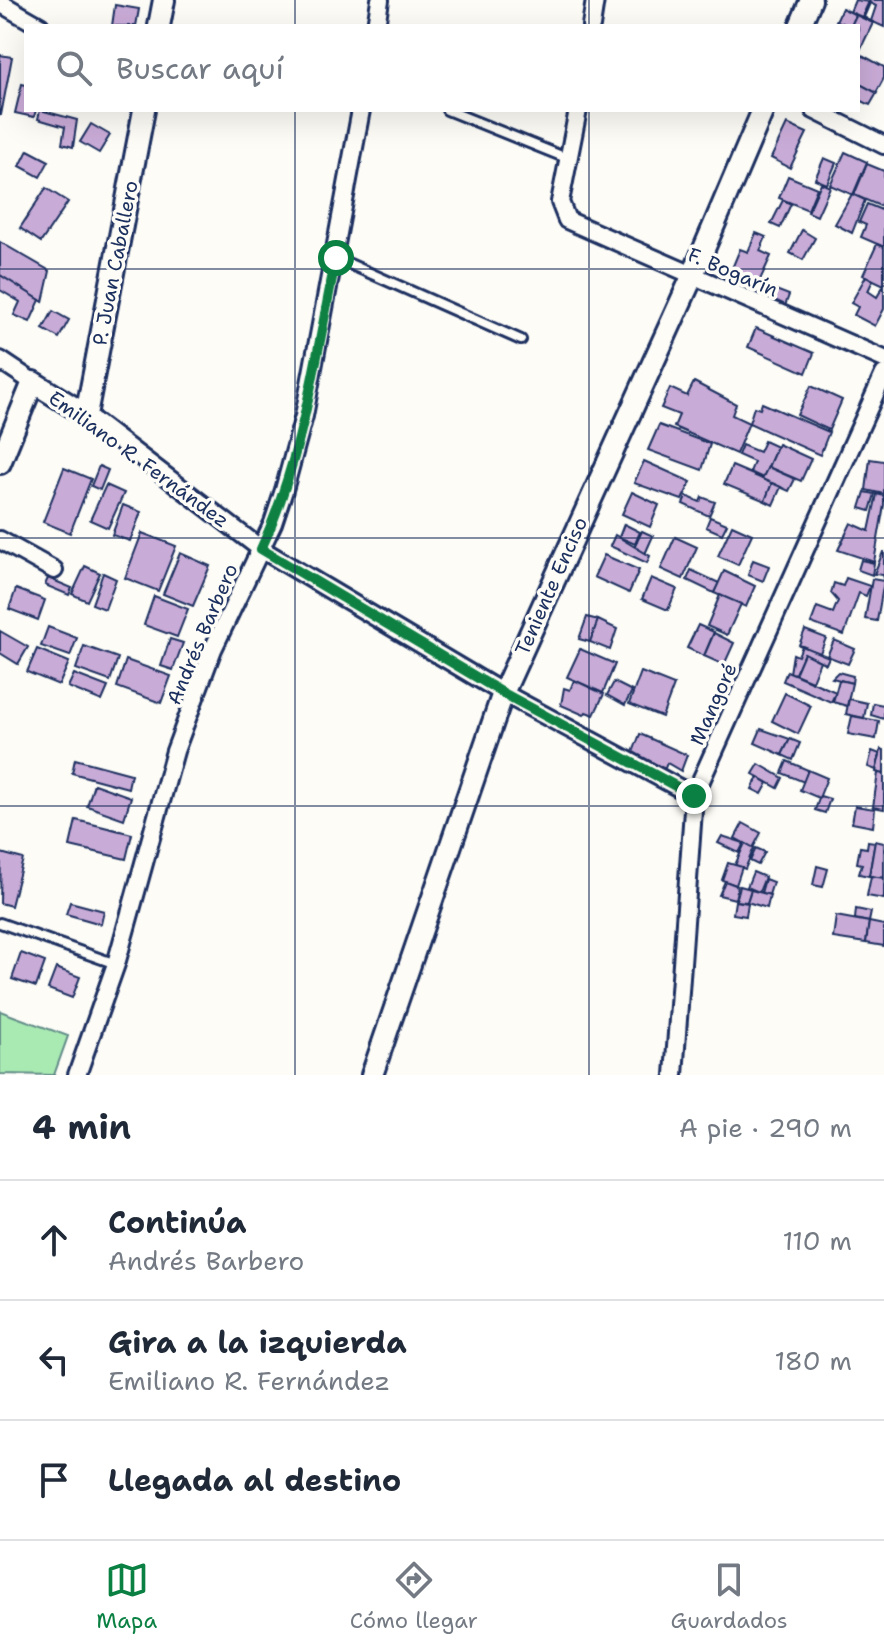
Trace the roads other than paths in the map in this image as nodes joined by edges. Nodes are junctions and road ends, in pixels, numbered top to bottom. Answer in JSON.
{"nodes":[{"id":1,"x":164,"y":0,"type":"edge"},
{"id":2,"x":380,"y":0,"type":"edge"},
{"id":3,"x":595,"y":0,"type":"edge"},
{"id":4,"x":811,"y":0,"type":"edge"},
{"id":5,"x":0,"y":3,"type":"edge"},
{"id":6,"x":37,"y":24,"type":"edge"},
{"id":7,"x":159,"y":24,"type":"edge"},
{"id":8,"x":376,"y":24,"type":"edge"},
{"id":9,"x":591,"y":24,"type":"edge"},
{"id":10,"x":801,"y":24,"type":"edge"},
{"id":11,"x":144,"y":112,"type":"edge"},
{"id":12,"x":361,"y":112,"type":"edge"},
{"id":13,"x":452,"y":112,"type":"edge"},
{"id":14,"x":578,"y":112,"type":"edge"},
{"id":15,"x":762,"y":112,"type":"edge"},
{"id":16,"x":818,"y":112,"type":"edge"},
{"id":17,"x":884,"y":145,"type":"edge"},
{"id":18,"x":570,"y":160,"type":"junction"},
{"id":19,"x":336,"y":258,"type":"junction"},
{"id":20,"x":692,"y":277,"type":"junction"},
{"id":21,"x":521,"y":340,"type":"dead end"},
{"id":22,"x":884,"y":359,"type":"edge"},
{"id":23,"x":0,"y":360,"type":"edge"},
{"id":24,"x":884,"y":374,"type":"edge"},
{"id":25,"x":33,"y":382,"type":"junction"},
{"id":26,"x":86,"y":415,"type":"junction"},
{"id":27,"x":0,"y":463,"type":"edge"},
{"id":28,"x":0,"y":540,"type":"edge"},
{"id":29,"x":261,"y":549,"type":"junction"},
{"id":30,"x":54,"y":570,"type":"dead end"},
{"id":31,"x":503,"y":693,"type":"junction"},
{"id":32,"x":694,"y":796,"type":"junction"},
{"id":33,"x":0,"y":923,"type":"edge"},
{"id":34,"x":116,"y":964,"type":"junction"},
{"id":35,"x":77,"y":1075,"type":"edge"},
{"id":36,"x":372,"y":1075,"type":"edge"},
{"id":37,"x":674,"y":1075,"type":"edge"}],
"edges":[{"from":1,"to":7,"type":"street"},
{"from":2,"to":8,"type":"street"},
{"from":3,"to":9,"type":"street"},
{"from":4,"to":10,"type":"street"},
{"from":5,"to":6,"type":"street"},
{"from":11,"to":26,"type":"street","name":"P. Juan Caballero"},
{"from":12,"to":19,"type":"street","name":"Andrés Barbero"},
{"from":13,"to":18,"type":"lane"},
{"from":14,"to":18,"type":"street"},
{"from":15,"to":20,"type":"street","name":"Teniente Enciso"},
{"from":16,"to":17,"type":"street"},
{"from":18,"to":20,"type":"street","name":"F. Bogarín"},
{"from":19,"to":21,"type":"lane"},
{"from":19,"to":29,"type":"street","name":"Andrés Barbero"},
{"from":20,"to":22,"type":"street","name":"F. Bogarín"},
{"from":20,"to":31,"type":"street","name":"Teniente Enciso"},
{"from":23,"to":25,"type":"street","name":"Emiliano R. Fernández"},
{"from":24,"to":32,"type":"street","name":"Mangoré"},
{"from":25,"to":26,"type":"street","name":"Emiliano R. Fernández"},
{"from":25,"to":27,"type":"street"},
{"from":26,"to":29,"type":"street","name":"Emiliano R. Fernández"},
{"from":28,"to":30,"type":"street"},
{"from":29,"to":31,"type":"street","name":"Emiliano R. Fernández"},
{"from":29,"to":34,"type":"street","name":"Andrés Barbero"},
{"from":31,"to":32,"type":"street","name":"Emiliano R. Fernández"},
{"from":31,"to":36,"type":"street","name":"Teniente Enciso"},
{"from":32,"to":37,"type":"street","name":"Mangoré"},
{"from":33,"to":34,"type":"lane"},
{"from":34,"to":35,"type":"street","name":"Andrés Barbero"}]}
